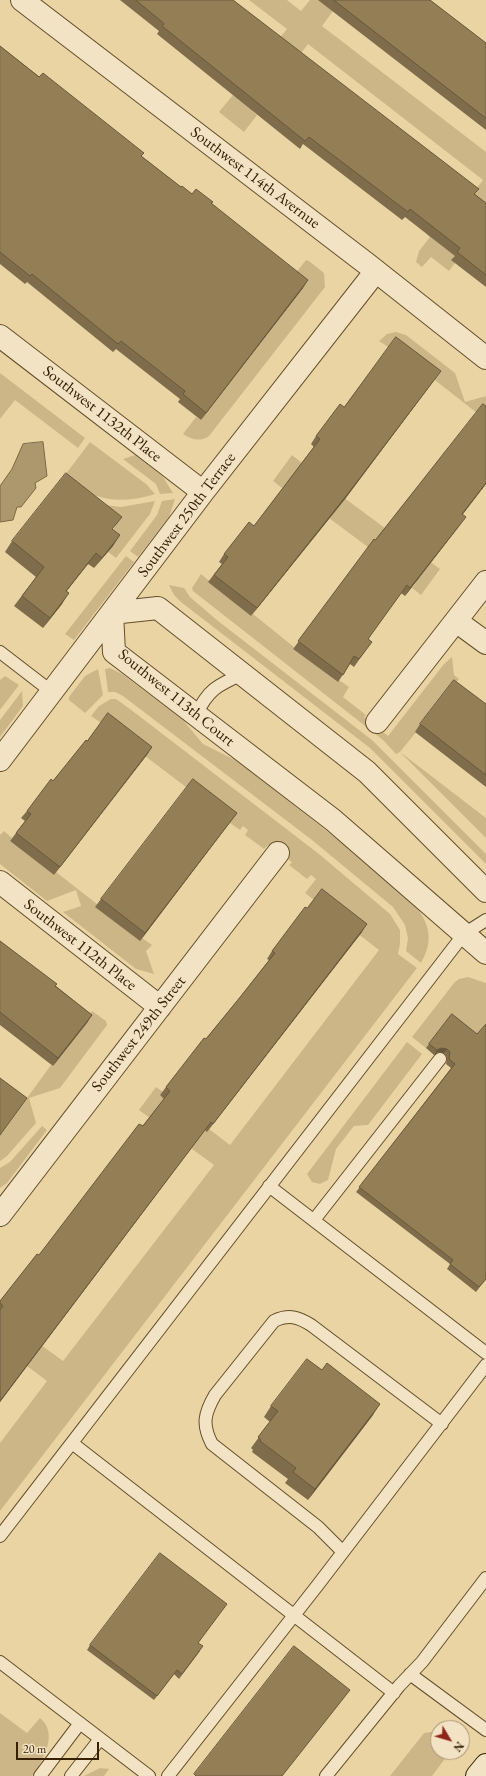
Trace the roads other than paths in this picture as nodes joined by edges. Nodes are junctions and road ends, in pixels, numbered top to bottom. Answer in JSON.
{"nodes":[{"id":1,"x":22,"y":0,"type":"edge"},
{"id":2,"x":376,"y":271,"type":"junction"},
{"id":3,"x":0,"y":336,"type":"edge"},
{"id":4,"x":486,"y":358,"type":"edge"},
{"id":5,"x":203,"y":492,"type":"junction"},
{"id":6,"x":486,"y":582,"type":"edge"},
{"id":7,"x":112,"y":613,"type":"junction"},
{"id":8,"x":456,"y":621,"type":"junction"},
{"id":9,"x":486,"y":643,"type":"edge"},
{"id":10,"x":0,"y":652,"type":"edge"},
{"id":11,"x":243,"y":674,"type":"junction"},
{"id":12,"x":52,"y":692,"type":"junction"},
{"id":13,"x":196,"y":715,"type":"junction"},
{"id":14,"x":377,"y":722,"type":"dead end"},
{"id":15,"x":0,"y":760,"type":"edge"},
{"id":16,"x":278,"y":853,"type":"dead end"},
{"id":17,"x":0,"y":882,"type":"edge"},
{"id":18,"x":486,"y":891,"type":"edge"},
{"id":19,"x":486,"y":920,"type":"edge"},
{"id":20,"x":464,"y":934,"type":"junction"},
{"id":21,"x":486,"y":953,"type":"edge"},
{"id":22,"x":160,"y":1007,"type":"junction"},
{"id":23,"x":440,"y":1059,"type":"dead end"},
{"id":24,"x":269,"y":1186,"type":"junction"},
{"id":25,"x":0,"y":1215,"type":"edge"},
{"id":26,"x":314,"y":1220,"type":"junction"},
{"id":27,"x":486,"y":1352,"type":"edge"},
{"id":28,"x":486,"y":1365,"type":"edge"},
{"id":29,"x":442,"y":1424,"type":"junction"},
{"id":30,"x":72,"y":1443,"type":"junction"},
{"id":31,"x":0,"y":1536,"type":"edge"},
{"id":32,"x":343,"y":1552,"type":"junction"},
{"id":33,"x":486,"y":1578,"type":"edge"},
{"id":34,"x":294,"y":1616,"type":"junction"},
{"id":35,"x":0,"y":1662,"type":"edge"},
{"id":36,"x":410,"y":1674,"type":"junction"},
{"id":37,"x":394,"y":1693,"type":"junction"},
{"id":38,"x":80,"y":1723,"type":"junction"},
{"id":39,"x":486,"y":1730,"type":"edge"},
{"id":40,"x":100,"y":1739,"type":"junction"},
{"id":41,"x":486,"y":1764,"type":"edge"},
{"id":42,"x":40,"y":1776,"type":"edge"},
{"id":43,"x":72,"y":1776,"type":"edge"},
{"id":44,"x":149,"y":1776,"type":"edge"},
{"id":45,"x":168,"y":1776,"type":"edge"},
{"id":46,"x":326,"y":1776,"type":"edge"},
{"id":47,"x":477,"y":1776,"type":"edge"}],
"edges":[{"from":1,"to":2,"type":"street","name":"Southwest 114th Avernue"},
{"from":2,"to":4,"type":"street","name":"Southwest 114th Avernue"},
{"from":2,"to":5,"type":"street","name":"Southwest 250th Terrace"},
{"from":3,"to":5,"type":"street","name":"Southwest 1132th Place"},
{"from":5,"to":7,"type":"street","name":"Southwest 250th Terrace"},
{"from":6,"to":8,"type":"street"},
{"from":7,"to":11,"type":"street"},
{"from":7,"to":12,"type":"street","name":"Southwest 250th Terrace"},
{"from":7,"to":13,"type":"street","name":"Southwest 113th Court"},
{"from":8,"to":9,"type":"street"},
{"from":8,"to":14,"type":"street"},
{"from":10,"to":12,"type":"lane"},
{"from":11,"to":13,"type":"lane"},
{"from":11,"to":18,"type":"street"},
{"from":12,"to":15,"type":"street","name":"Southwest 250th Terrace"},
{"from":13,"to":20,"type":"street","name":"Southwest 113th Court"},
{"from":16,"to":22,"type":"street","name":"Southwest 249th Street"},
{"from":17,"to":22,"type":"street","name":"Southwest 112th Place"},
{"from":19,"to":20,"type":"lane"},
{"from":20,"to":21,"type":"street","name":"Southwest 113th Court"},
{"from":20,"to":24,"type":"lane"},
{"from":22,"to":25,"type":"street","name":"Southwest 249th Street"},
{"from":23,"to":26,"type":"lane"},
{"from":24,"to":26,"type":"lane"},
{"from":24,"to":30,"type":"lane"},
{"from":26,"to":27,"type":"lane"},
{"from":28,"to":29,"type":"lane"},
{"from":29,"to":32,"type":"lane"},
{"from":29,"to":32,"type":"lane"},
{"from":30,"to":31,"type":"lane"},
{"from":30,"to":34,"type":"lane"},
{"from":32,"to":34,"type":"lane"},
{"from":33,"to":36,"type":"lane"},
{"from":34,"to":37,"type":"lane"},
{"from":34,"to":45,"type":"lane"},
{"from":35,"to":38,"type":"lane"},
{"from":36,"to":37,"type":"lane"},
{"from":36,"to":39,"type":"lane"},
{"from":37,"to":46,"type":"lane"},
{"from":38,"to":40,"type":"lane"},
{"from":38,"to":42,"type":"lane"},
{"from":40,"to":43,"type":"lane"},
{"from":40,"to":44,"type":"lane"},
{"from":41,"to":47,"type":"street"}]}
